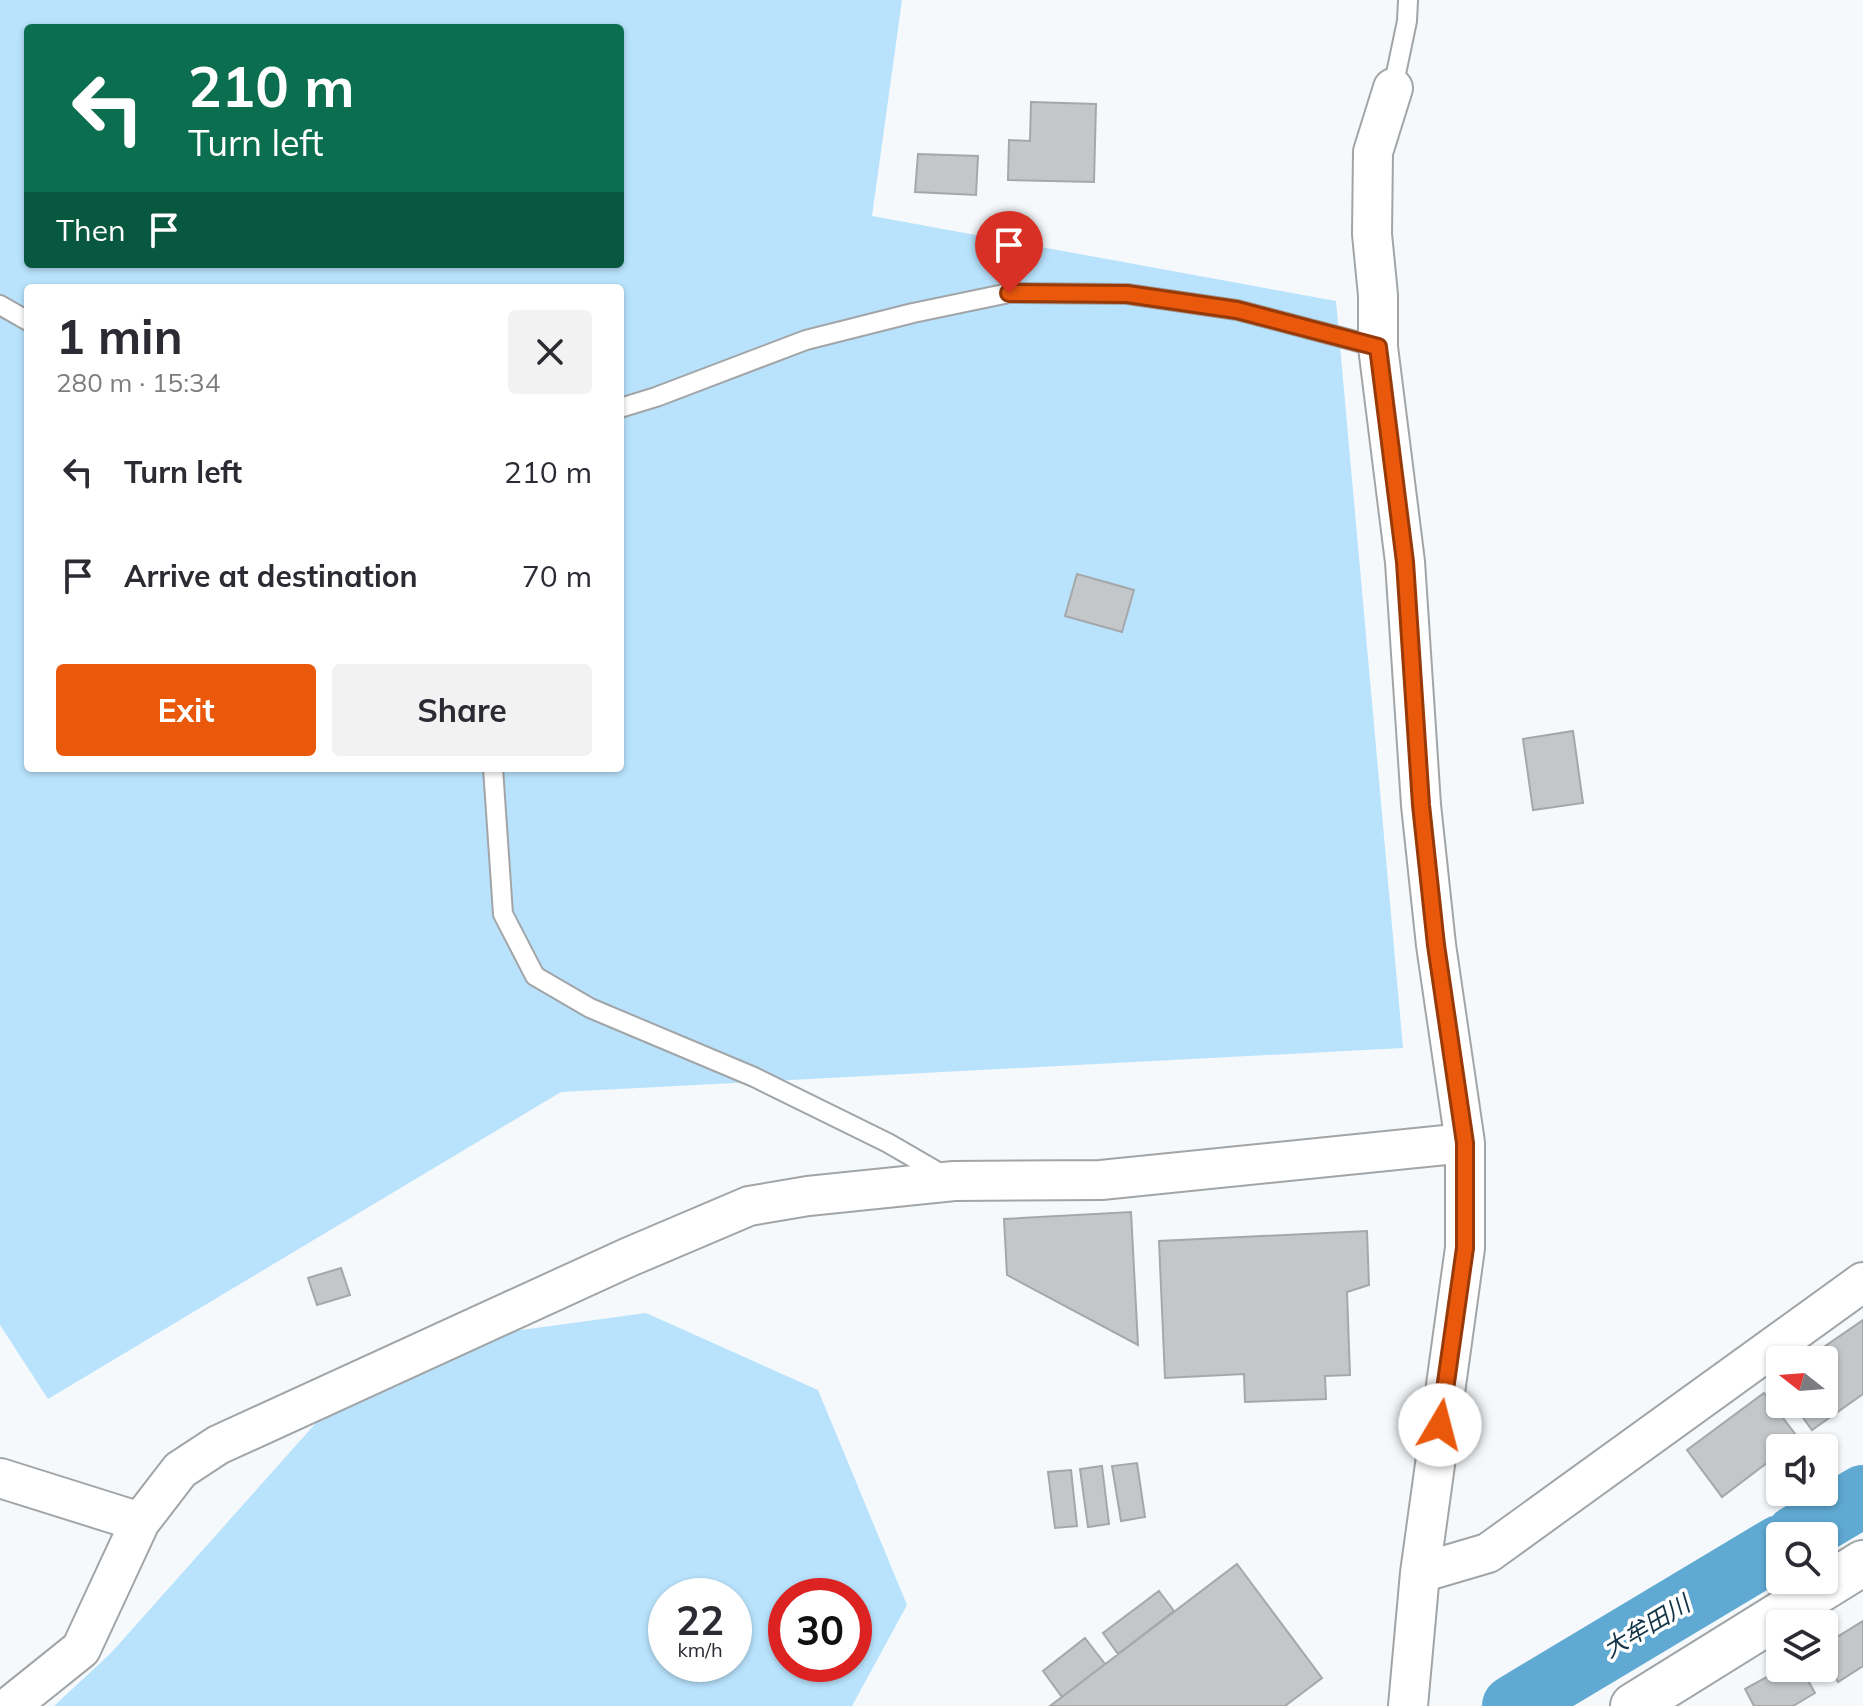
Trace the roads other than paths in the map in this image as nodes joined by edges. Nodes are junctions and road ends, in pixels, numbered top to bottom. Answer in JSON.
{"nodes":[{"id":1,"x":1408,"y":0,"type":"edge"},
{"id":2,"x":1393,"y":88,"type":"joint"},
{"id":3,"x":0,"y":305,"type":"edge"},
{"id":4,"x":24,"y":319,"type":"edge"},
{"id":5,"x":1378,"y":347,"type":"junction"},
{"id":6,"x":624,"y":407,"type":"edge"},
{"id":7,"x":493,"y":772,"type":"edge"},
{"id":8,"x":1465,"y":1143,"type":"junction"},
{"id":9,"x":954,"y":1181,"type":"junction"},
{"id":10,"x":1863,"y":1282,"type":"edge"},
{"id":11,"x":0,"y":1478,"type":"edge"},
{"id":12,"x":140,"y":1522,"type":"junction"},
{"id":13,"x":1863,"y":1563,"type":"edge"},
{"id":14,"x":1420,"y":1573,"type":"junction"},
{"id":15,"x":10,"y":1706,"type":"edge"},
{"id":16,"x":1408,"y":1706,"type":"edge"},
{"id":17,"x":1633,"y":1706,"type":"edge"}],
"edges":[{"from":1,"to":2,"type":"lane"},
{"from":2,"to":5,"type":"street"},
{"from":3,"to":4,"type":"lane"},
{"from":5,"to":6,"type":"lane"},
{"from":5,"to":8,"type":"street"},
{"from":7,"to":9,"type":"lane"},
{"from":8,"to":9,"type":"street"},
{"from":8,"to":14,"type":"street"},
{"from":9,"to":12,"type":"street"},
{"from":10,"to":14,"type":"street"},
{"from":11,"to":12,"type":"street"},
{"from":12,"to":15,"type":"street"},
{"from":13,"to":17,"type":"main road"},
{"from":14,"to":16,"type":"street"}]}
